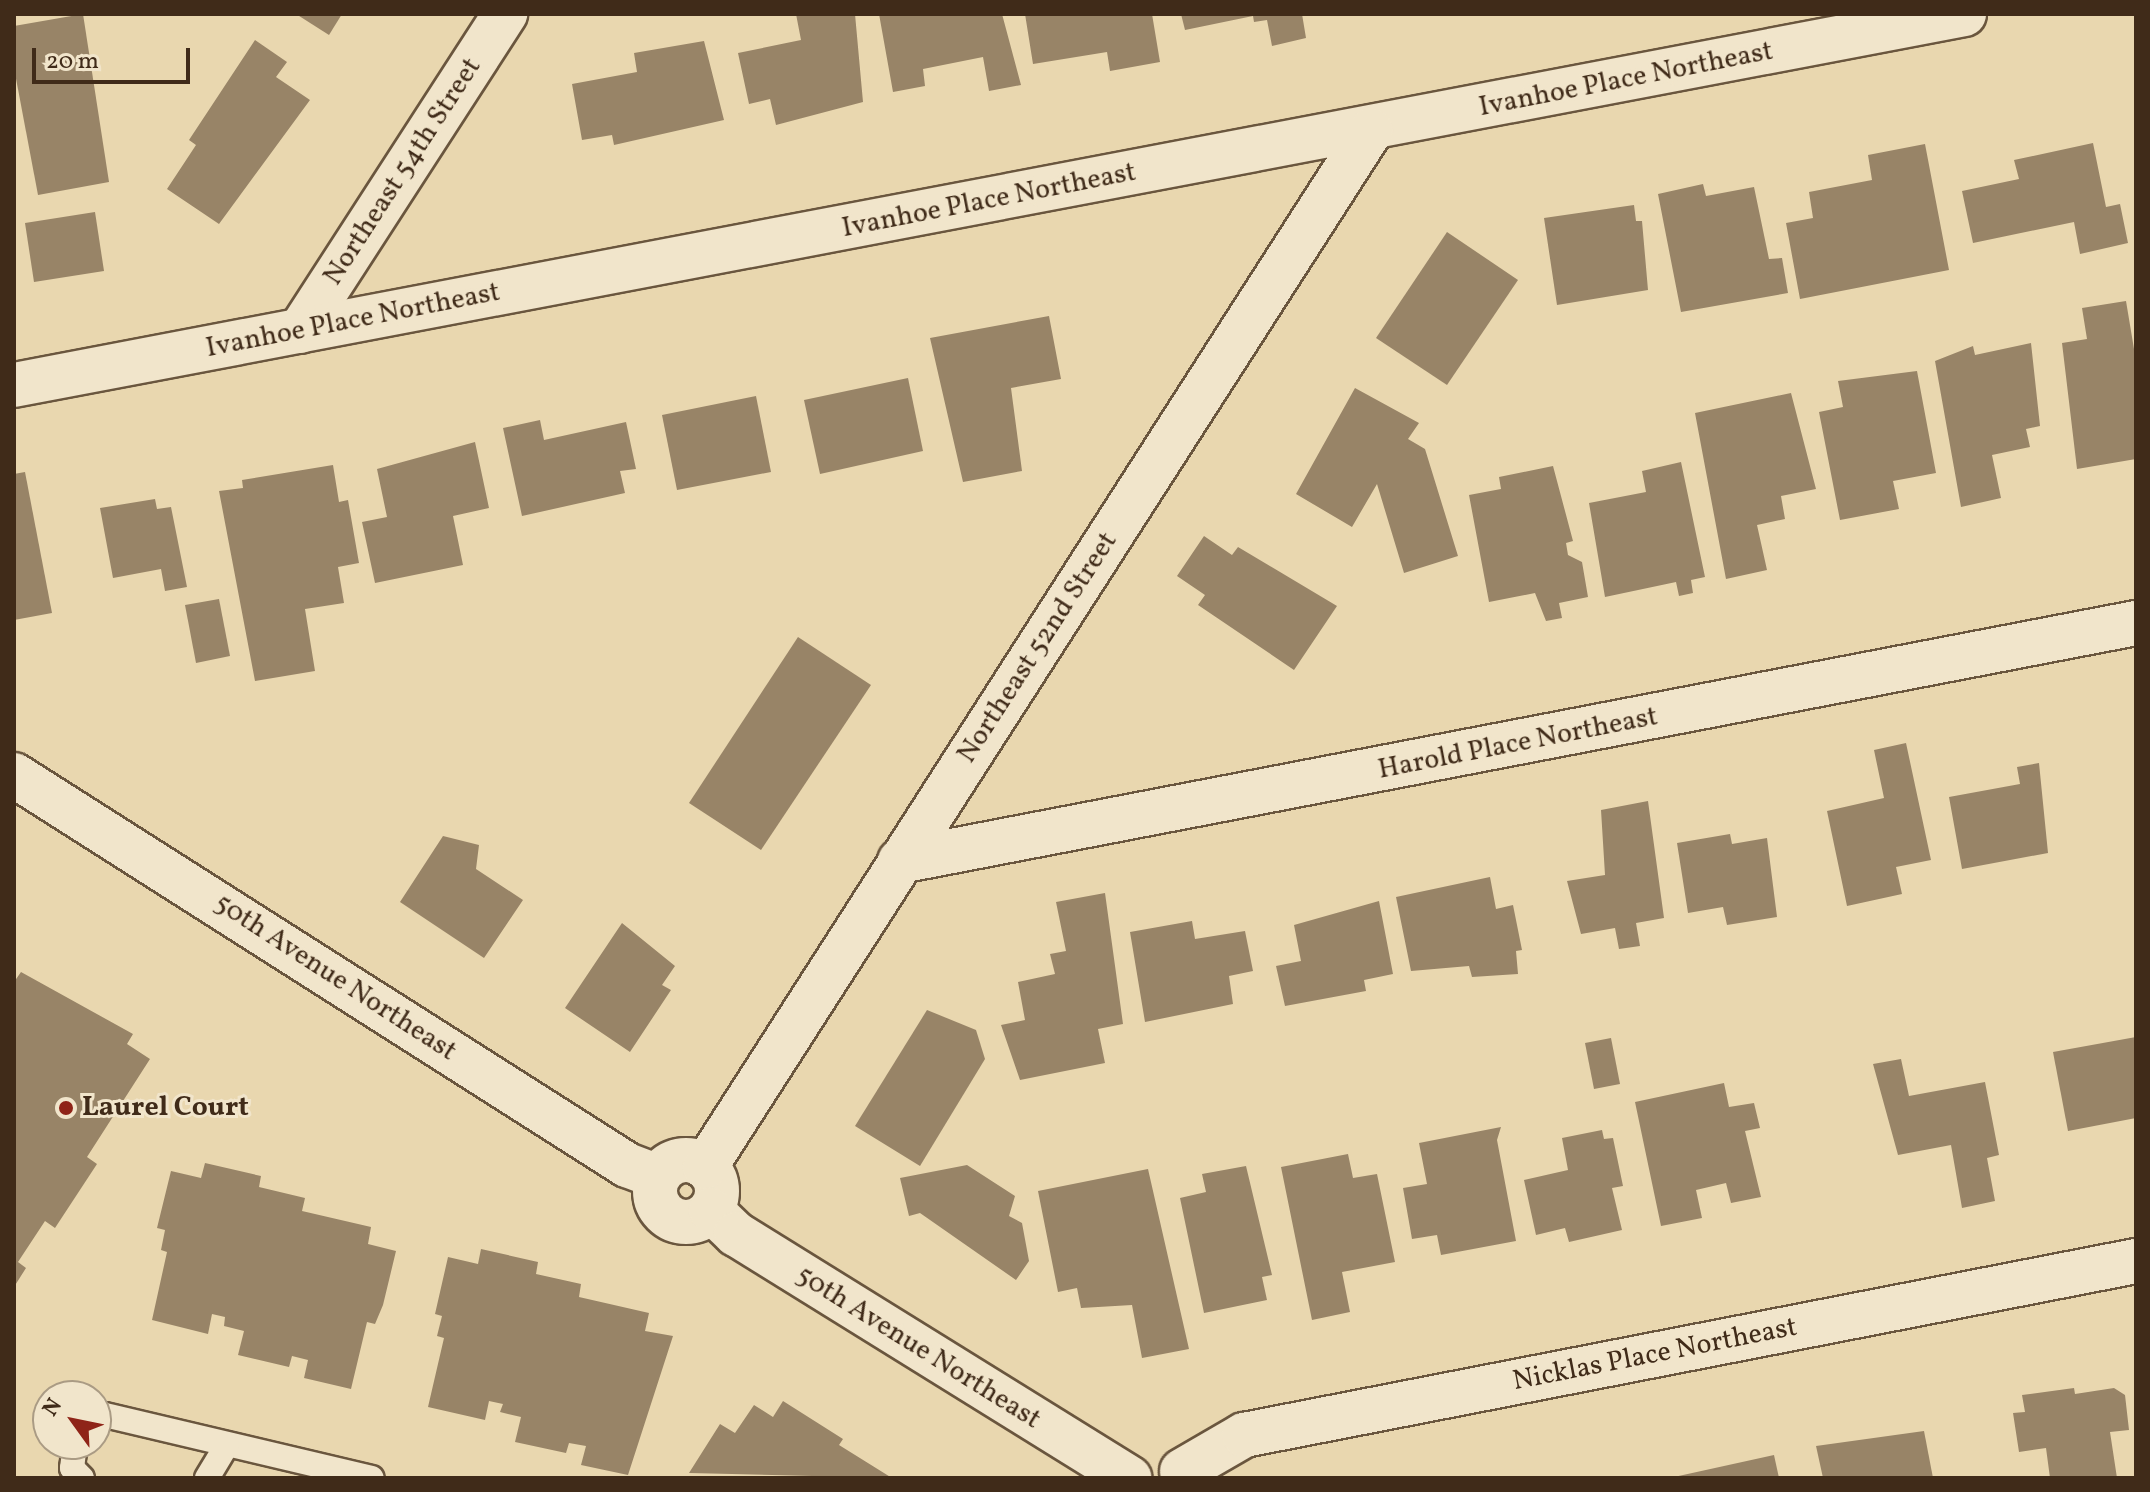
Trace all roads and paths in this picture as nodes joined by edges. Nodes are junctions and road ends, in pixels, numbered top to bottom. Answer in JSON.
{"nodes":[{"id":1,"x":505,"y":14,"type":"edge"},
{"id":2,"x":1964,"y":14,"type":"edge"},
{"id":3,"x":1371,"y":130,"type":"junction"},
{"id":4,"x":300,"y":331,"type":"junction"},
{"id":5,"x":14,"y":385,"type":"edge"},
{"id":6,"x":2136,"y":623,"type":"edge"},
{"id":7,"x":14,"y":775,"type":"edge"},
{"id":8,"x":900,"y":861,"type":"junction"},
{"id":9,"x":705,"y":1167,"type":"junction"},
{"id":10,"x":658,"y":1177,"type":"junction"},
{"id":11,"x":711,"y":1210,"type":"junction"},
{"id":12,"x":2136,"y":1261,"type":"edge"},
{"id":13,"x":112,"y":1417,"type":"edge"},
{"id":14,"x":227,"y":1445,"type":"junction"},
{"id":15,"x":73,"y":1460,"type":"edge"},
{"id":16,"x":1176,"y":1476,"type":"edge"},
{"id":17,"x":82,"y":1478,"type":"edge"},
{"id":18,"x":207,"y":1478,"type":"edge"},
{"id":19,"x":372,"y":1478,"type":"edge"},
{"id":20,"x":1130,"y":1478,"type":"edge"}],
"edges":[{"from":1,"to":4,"type":"street","name":"Northeast 54th Street"},
{"from":2,"to":3,"type":"street","name":"Ivanhoe Place Northeast"},
{"from":3,"to":4,"type":"street","name":"Ivanhoe Place Northeast"},
{"from":3,"to":8,"type":"street","name":"Northeast 52nd Street"},
{"from":4,"to":5,"type":"street","name":"Ivanhoe Place Northeast"},
{"from":6,"to":8,"type":"street","name":"Harold Place Northeast"},
{"from":7,"to":10,"type":"street","name":"50th Avenue Northeast"},
{"from":8,"to":9,"type":"street","name":"Northeast 52nd Street"},
{"from":9,"to":10,"type":"street"},
{"from":9,"to":11,"type":"street"},
{"from":10,"to":11,"type":"street"},
{"from":11,"to":20,"type":"street","name":"50th Avenue Northeast"},
{"from":12,"to":16,"type":"street","name":"Nicklas Place Northeast"},
{"from":13,"to":14,"type":"lane"},
{"from":14,"to":18,"type":"lane"},
{"from":14,"to":19,"type":"lane"},
{"from":15,"to":17,"type":"lane"}]}
